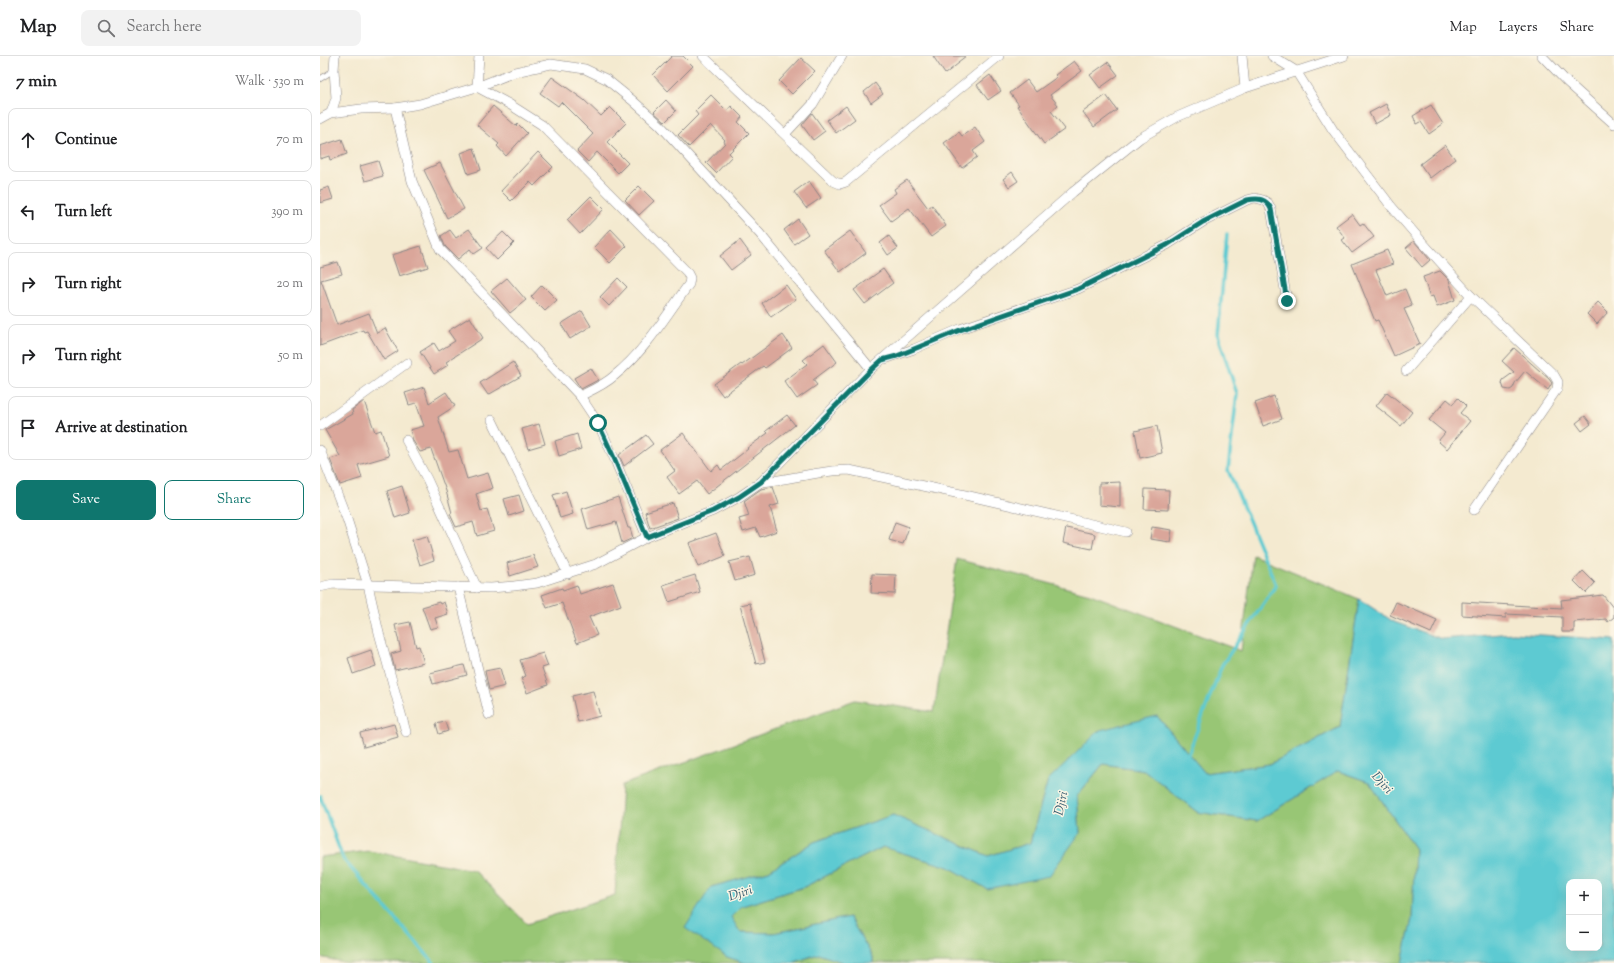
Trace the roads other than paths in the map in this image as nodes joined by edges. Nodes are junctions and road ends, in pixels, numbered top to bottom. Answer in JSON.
{"nodes":[{"id":1,"x":336,"y":56,"type":"edge"},
{"id":2,"x":479,"y":56,"type":"edge"},
{"id":3,"x":703,"y":56,"type":"edge"},
{"id":4,"x":842,"y":56,"type":"edge"},
{"id":5,"x":999,"y":56,"type":"edge"},
{"id":6,"x":1242,"y":56,"type":"edge"},
{"id":7,"x":1272,"y":56,"type":"edge"},
{"id":8,"x":1344,"y":56,"type":"edge"},
{"id":9,"x":1542,"y":56,"type":"edge"},
{"id":10,"x":334,"y":70,"type":"junction"},
{"id":11,"x":1296,"y":70,"type":"junction"},
{"id":12,"x":320,"y":79,"type":"edge"},
{"id":13,"x":477,"y":87,"type":"junction"},
{"id":14,"x":1245,"y":88,"type":"junction"},
{"id":15,"x":395,"y":108,"type":"junction"},
{"id":16,"x":331,"y":113,"type":"junction"},
{"id":17,"x":320,"y":120,"type":"edge"},
{"id":18,"x":1614,"y":124,"type":"edge"},
{"id":19,"x":785,"y":134,"type":"junction"},
{"id":20,"x":1471,"y":296,"type":"junction"},
{"id":21,"x":1287,"y":301,"type":"dead end"},
{"id":22,"x":882,"y":360,"type":"junction"},
{"id":23,"x":407,"y":363,"type":"dead end"},
{"id":24,"x":871,"y":370,"type":"junction"},
{"id":25,"x":1406,"y":371,"type":"dead end"},
{"id":26,"x":580,"y":396,"type":"junction"},
{"id":27,"x":492,"y":420,"type":"dead end"},
{"id":28,"x":320,"y":426,"type":"edge"},
{"id":29,"x":406,"y":440,"type":"dead end"},
{"id":30,"x":320,"y":450,"type":"edge"},
{"id":31,"x":761,"y":482,"type":"junction"},
{"id":32,"x":1474,"y":510,"type":"dead end"},
{"id":33,"x":1126,"y":532,"type":"dead end"},
{"id":34,"x":647,"y":537,"type":"junction"},
{"id":35,"x":568,"y":574,"type":"junction"},
{"id":36,"x":368,"y":585,"type":"junction"},
{"id":37,"x":320,"y":587,"type":"edge"},
{"id":38,"x":458,"y":587,"type":"junction"},
{"id":39,"x":477,"y":588,"type":"junction"},
{"id":40,"x":488,"y":715,"type":"dead end"},
{"id":41,"x":406,"y":732,"type":"dead end"}],
"edges":[{"from":1,"to":10,"type":"street"},
{"from":2,"to":13,"type":"street"},
{"from":3,"to":19,"type":"street"},
{"from":4,"to":19,"type":"street"},
{"from":5,"to":19,"type":"street"},
{"from":6,"to":14,"type":"street"},
{"from":7,"to":11,"type":"street"},
{"from":8,"to":11,"type":"street"},
{"from":9,"to":18,"type":"street"},
{"from":10,"to":12,"type":"lane"},
{"from":10,"to":16,"type":"street"},
{"from":11,"to":14,"type":"street"},
{"from":11,"to":20,"type":"street"},
{"from":13,"to":15,"type":"street"},
{"from":13,"to":24,"type":"street"},
{"from":13,"to":26,"type":"street"},
{"from":14,"to":22,"type":"street"},
{"from":15,"to":16,"type":"street"},
{"from":15,"to":26,"type":"street"},
{"from":16,"to":17,"type":"street"},
{"from":20,"to":25,"type":"street"},
{"from":20,"to":32,"type":"street"},
{"from":21,"to":22,"type":"street"},
{"from":22,"to":24,"type":"street"},
{"from":23,"to":28,"type":"street"},
{"from":24,"to":31,"type":"street"},
{"from":26,"to":34,"type":"street"},
{"from":27,"to":35,"type":"street"},
{"from":29,"to":39,"type":"street"},
{"from":30,"to":36,"type":"street"},
{"from":31,"to":33,"type":"street"},
{"from":31,"to":34,"type":"street"},
{"from":34,"to":35,"type":"street"},
{"from":35,"to":39,"type":"street"},
{"from":36,"to":37,"type":"street"},
{"from":36,"to":38,"type":"street"},
{"from":36,"to":41,"type":"street"},
{"from":38,"to":39,"type":"street"},
{"from":38,"to":40,"type":"street"}]}
